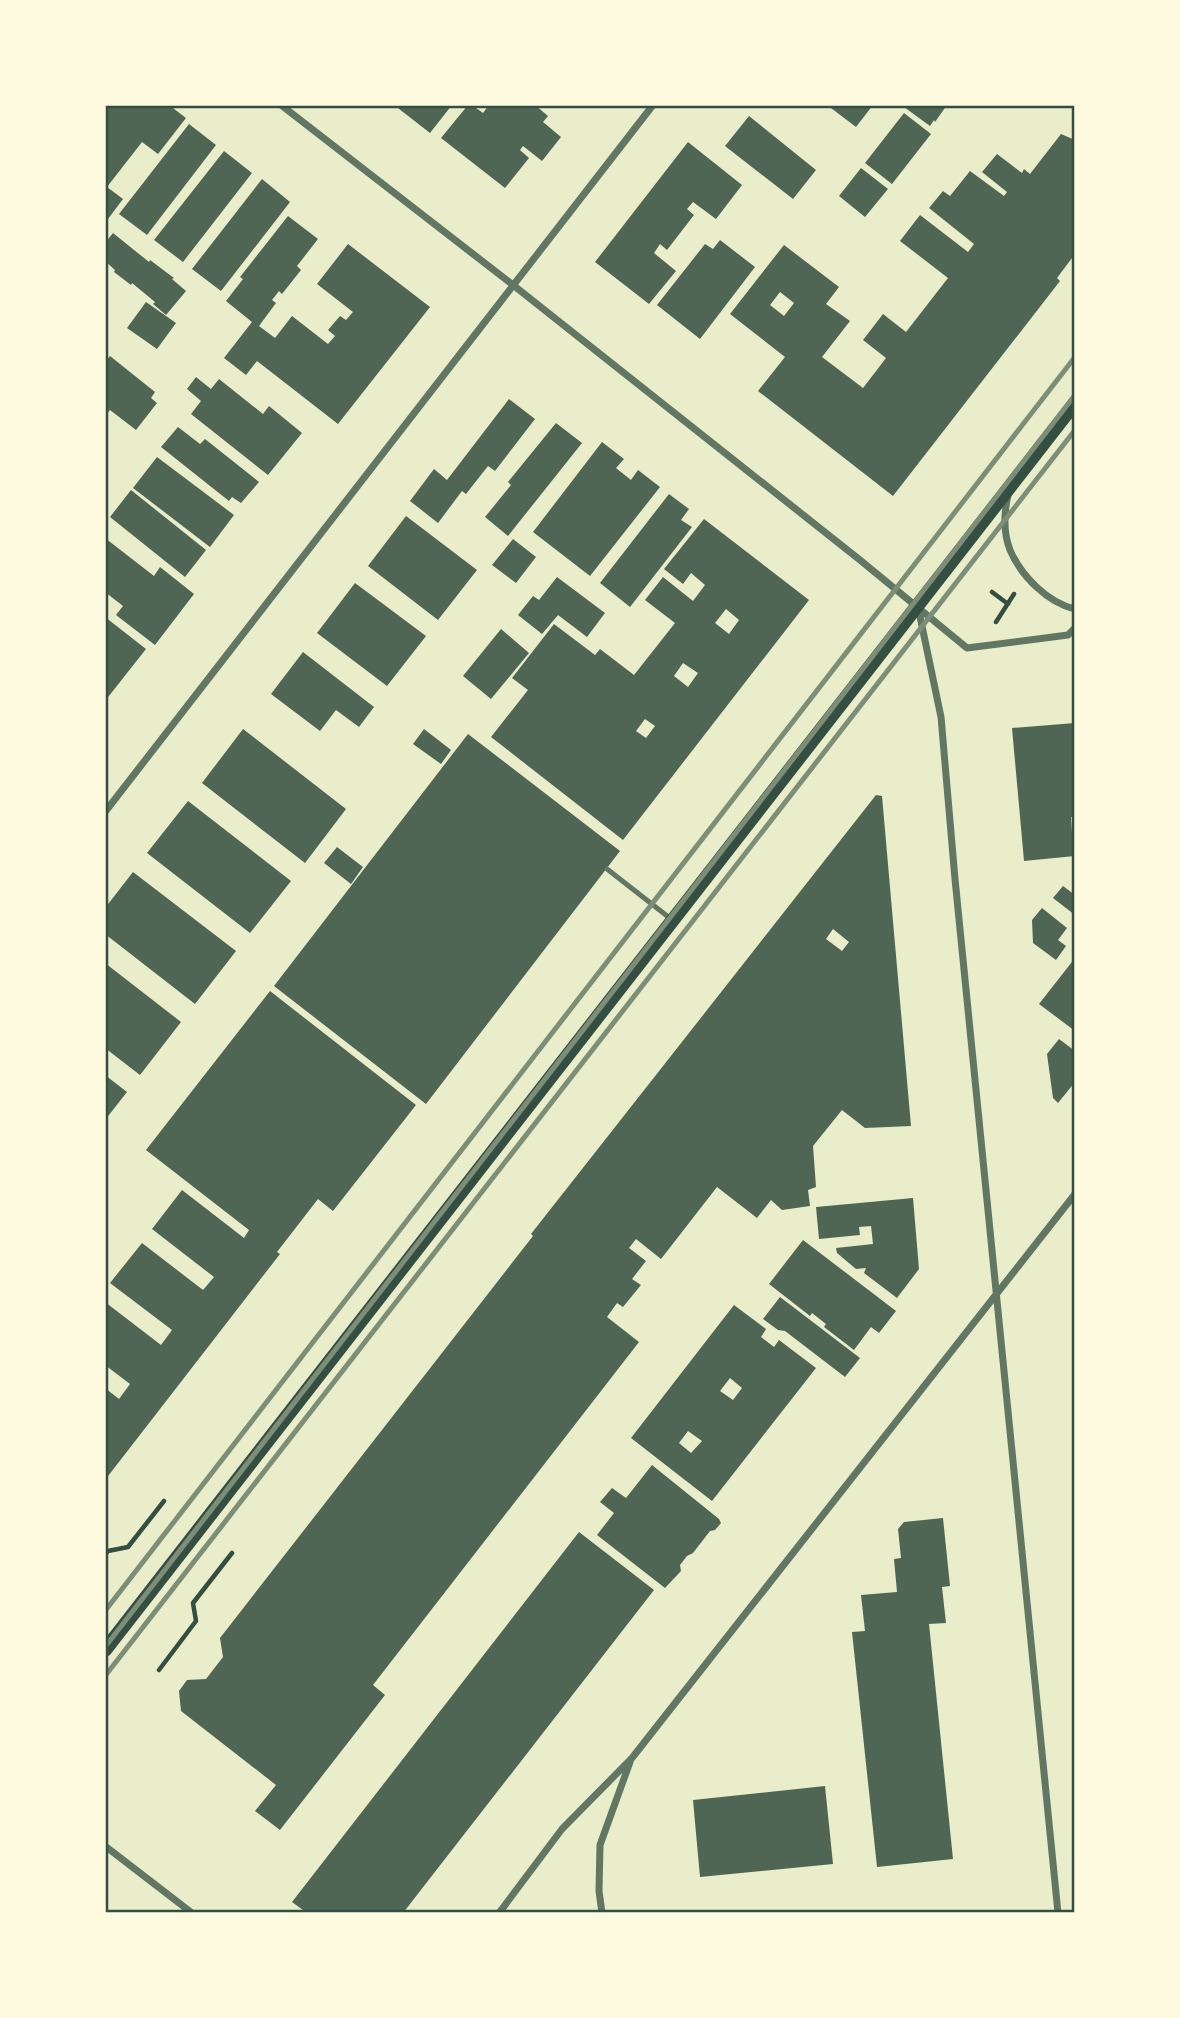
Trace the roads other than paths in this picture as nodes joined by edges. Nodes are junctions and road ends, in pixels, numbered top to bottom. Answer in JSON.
{"nodes":[{"id":1,"x":281,"y":105,"type":"edge"},
{"id":2,"x":653,"y":105,"type":"edge"},
{"id":3,"x":513,"y":285,"type":"junction"},
{"id":4,"x":1075,"y":402,"type":"edge"},
{"id":5,"x":1010,"y":486,"type":"junction"},
{"id":6,"x":918,"y":607,"type":"junction"},
{"id":7,"x":1075,"y":609,"type":"edge"},
{"id":8,"x":1075,"y":628,"type":"edge"},
{"id":9,"x":105,"y":812,"type":"edge"},
{"id":10,"x":607,"y":869,"type":"dead end"},
{"id":11,"x":673,"y":921,"type":"junction"},
{"id":12,"x":1075,"y":1194,"type":"edge"},
{"id":13,"x":998,"y":1293,"type":"junction"},
{"id":14,"x":105,"y":1650,"type":"edge"},
{"id":15,"x":632,"y":1758,"type":"junction"},
{"id":16,"x":105,"y":1846,"type":"edge"},
{"id":17,"x":192,"y":1913,"type":"edge"},
{"id":18,"x":499,"y":1913,"type":"edge"},
{"id":19,"x":602,"y":1913,"type":"edge"},
{"id":20,"x":1058,"y":1913,"type":"edge"}],
"edges":[{"from":1,"to":3,"type":"street"},
{"from":2,"to":3,"type":"street"},
{"from":3,"to":6,"type":"street"},
{"from":3,"to":9,"type":"street"},
{"from":4,"to":5,"type":"main road"},
{"from":5,"to":6,"type":"main road"},
{"from":5,"to":7,"type":"street"},
{"from":6,"to":8,"type":"street"},
{"from":6,"to":11,"type":"main road"},
{"from":6,"to":13,"type":"street"},
{"from":10,"to":11,"type":"lane"},
{"from":11,"to":14,"type":"main road"},
{"from":12,"to":13,"type":"street"},
{"from":13,"to":15,"type":"street"},
{"from":13,"to":20,"type":"street"},
{"from":15,"to":18,"type":"street"},
{"from":15,"to":19,"type":"street"},
{"from":16,"to":17,"type":"street"}]}
